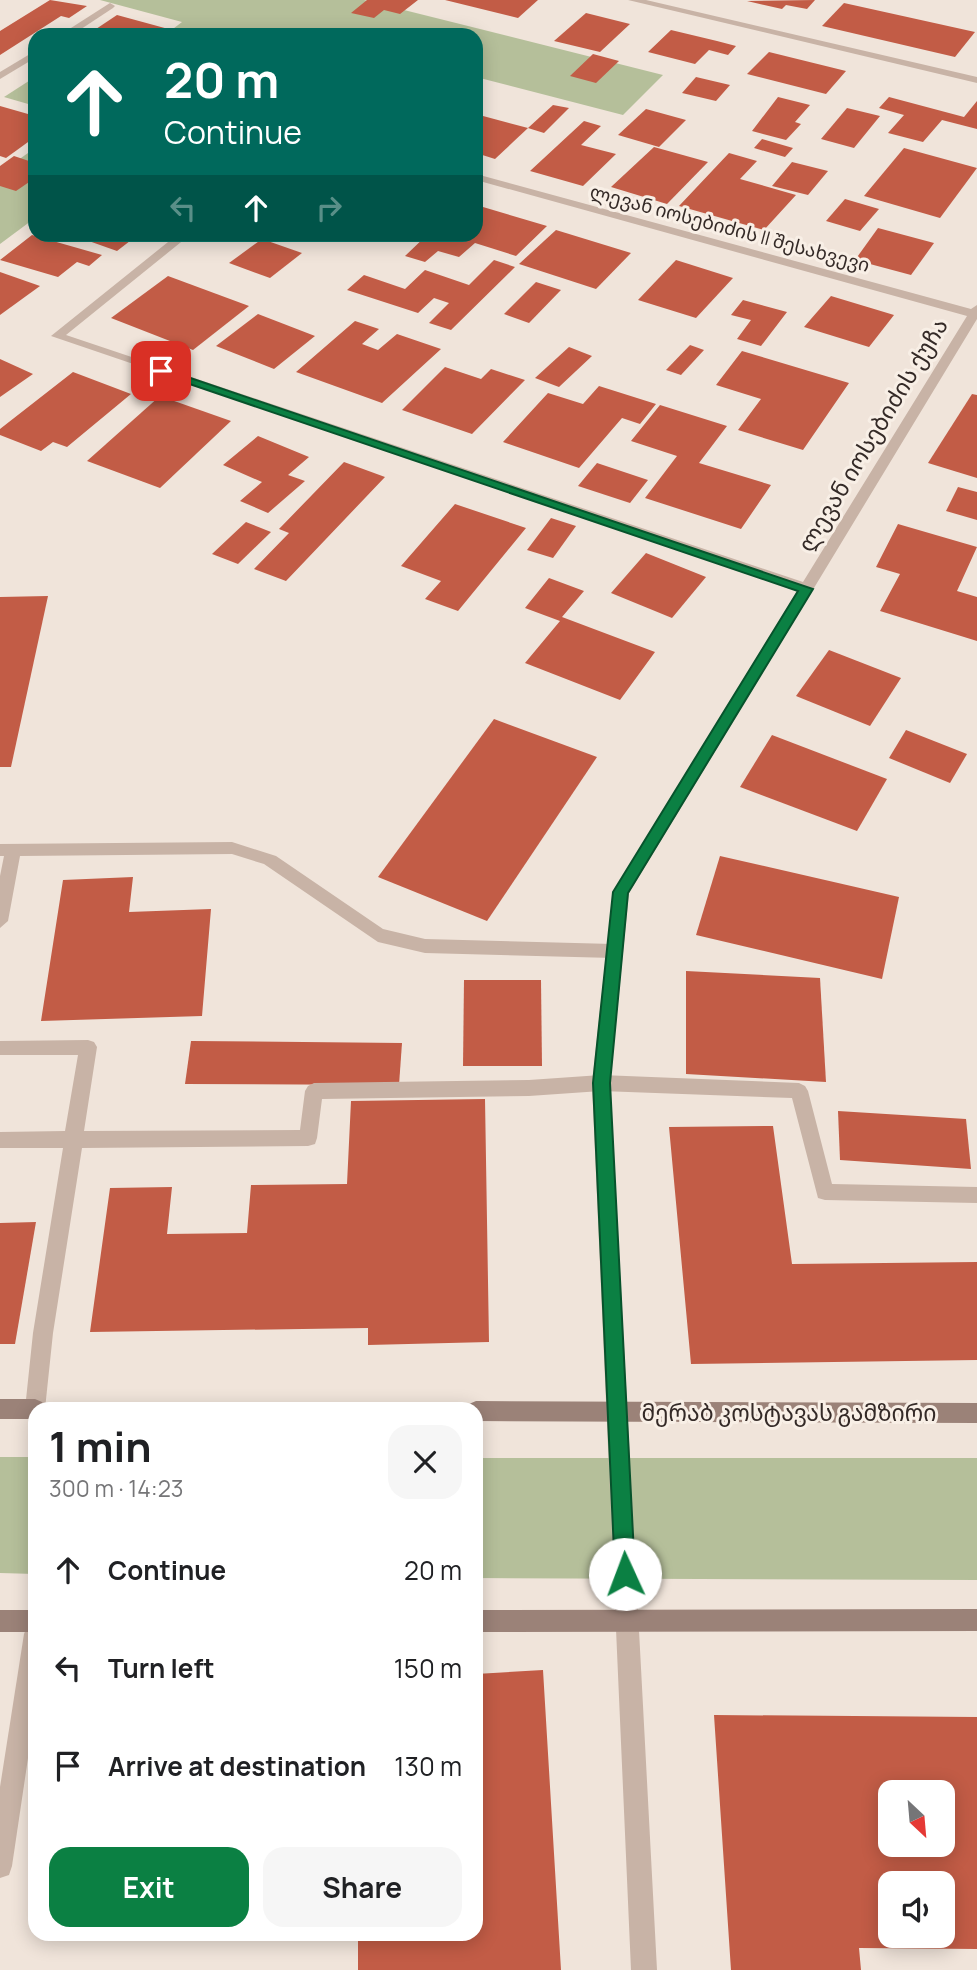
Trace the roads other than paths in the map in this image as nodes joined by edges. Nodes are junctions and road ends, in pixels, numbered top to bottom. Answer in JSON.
{"nodes":[{"id":1,"x":633,"y":0,"type":"edge"},
{"id":2,"x":110,"y":6,"type":"dead end"},
{"id":3,"x":76,"y":28,"type":"edge"},
{"id":4,"x":28,"y":58,"type":"edge"},
{"id":5,"x":0,"y":76,"type":"edge"},
{"id":6,"x":977,"y":80,"type":"edge"},
{"id":7,"x":483,"y":179,"type":"edge"},
{"id":8,"x":176,"y":242,"type":"edge"},
{"id":9,"x":976,"y":311,"type":"edge"},
{"id":10,"x":806,"y":589,"type":"junction"},
{"id":11,"x":7,"y":850,"type":"edge"},
{"id":12,"x":0,"y":921,"type":"edge"},
{"id":13,"x":613,"y":951,"type":"junction"},
{"id":14,"x":0,"y":1048,"type":"edge"},
{"id":15,"x":601,"y":1083,"type":"junction"},
{"id":16,"x":73,"y":1139,"type":"junction"},
{"id":17,"x":0,"y":1140,"type":"edge"},
{"id":18,"x":977,"y":1195,"type":"edge"},
{"id":19,"x":36,"y":1402,"type":"edge"},
{"id":20,"x":0,"y":1409,"type":"edge"},
{"id":21,"x":28,"y":1409,"type":"edge"},
{"id":22,"x":483,"y":1411,"type":"edge"},
{"id":23,"x":617,"y":1413,"type":"junction"},
{"id":24,"x":977,"y":1413,"type":"edge"},
{"id":25,"x":0,"y":1620,"type":"edge"},
{"id":26,"x":483,"y":1620,"type":"edge"},
{"id":27,"x":627,"y":1620,"type":"junction"},
{"id":28,"x":977,"y":1620,"type":"edge"},
{"id":29,"x":28,"y":1621,"type":"edge"},
{"id":30,"x":28,"y":1680,"type":"edge"},
{"id":31,"x":0,"y":1866,"type":"edge"},
{"id":32,"x":644,"y":1970,"type":"edge"}],
"edges":[{"from":1,"to":6,"type":"street"},
{"from":2,"to":3,"type":"street"},
{"from":4,"to":5,"type":"street"},
{"from":7,"to":9,"type":"street","name":"ლევან იოსებიძის II შესახვევი"},
{"from":8,"to":10,"type":"street"},
{"from":9,"to":10,"type":"street","name":"ლევან იოსებიძის ქუჩა"},
{"from":10,"to":13,"type":"street","name":"ლევან იოსებიძის ქუჩა"},
{"from":11,"to":12,"type":"street"},
{"from":11,"to":13,"type":"street"},
{"from":13,"to":15,"type":"street","name":"ლევან იოსებიძის ქუჩა"},
{"from":14,"to":16,"type":"street"},
{"from":15,"to":16,"type":"street"},
{"from":15,"to":18,"type":"street"},
{"from":15,"to":23,"type":"street","name":"ლევან იოსებიძის ქუჩა"},
{"from":16,"to":17,"type":"street"},
{"from":16,"to":19,"type":"street"},
{"from":20,"to":21,"type":"street"},
{"from":22,"to":23,"type":"street","name":"მერაბ კოსტავას გამზირი"},
{"from":23,"to":24,"type":"street","name":"მერაბ კოსტავას გამზირი"},
{"from":23,"to":27,"type":"street","name":"ლევან იოსებიძის ქუჩა"},
{"from":25,"to":29,"type":"street"},
{"from":26,"to":27,"type":"street"},
{"from":27,"to":28,"type":"street"},
{"from":27,"to":32,"type":"street","name":"ლევან იოსებიძის ქუჩა"},
{"from":30,"to":31,"type":"street"}]}
